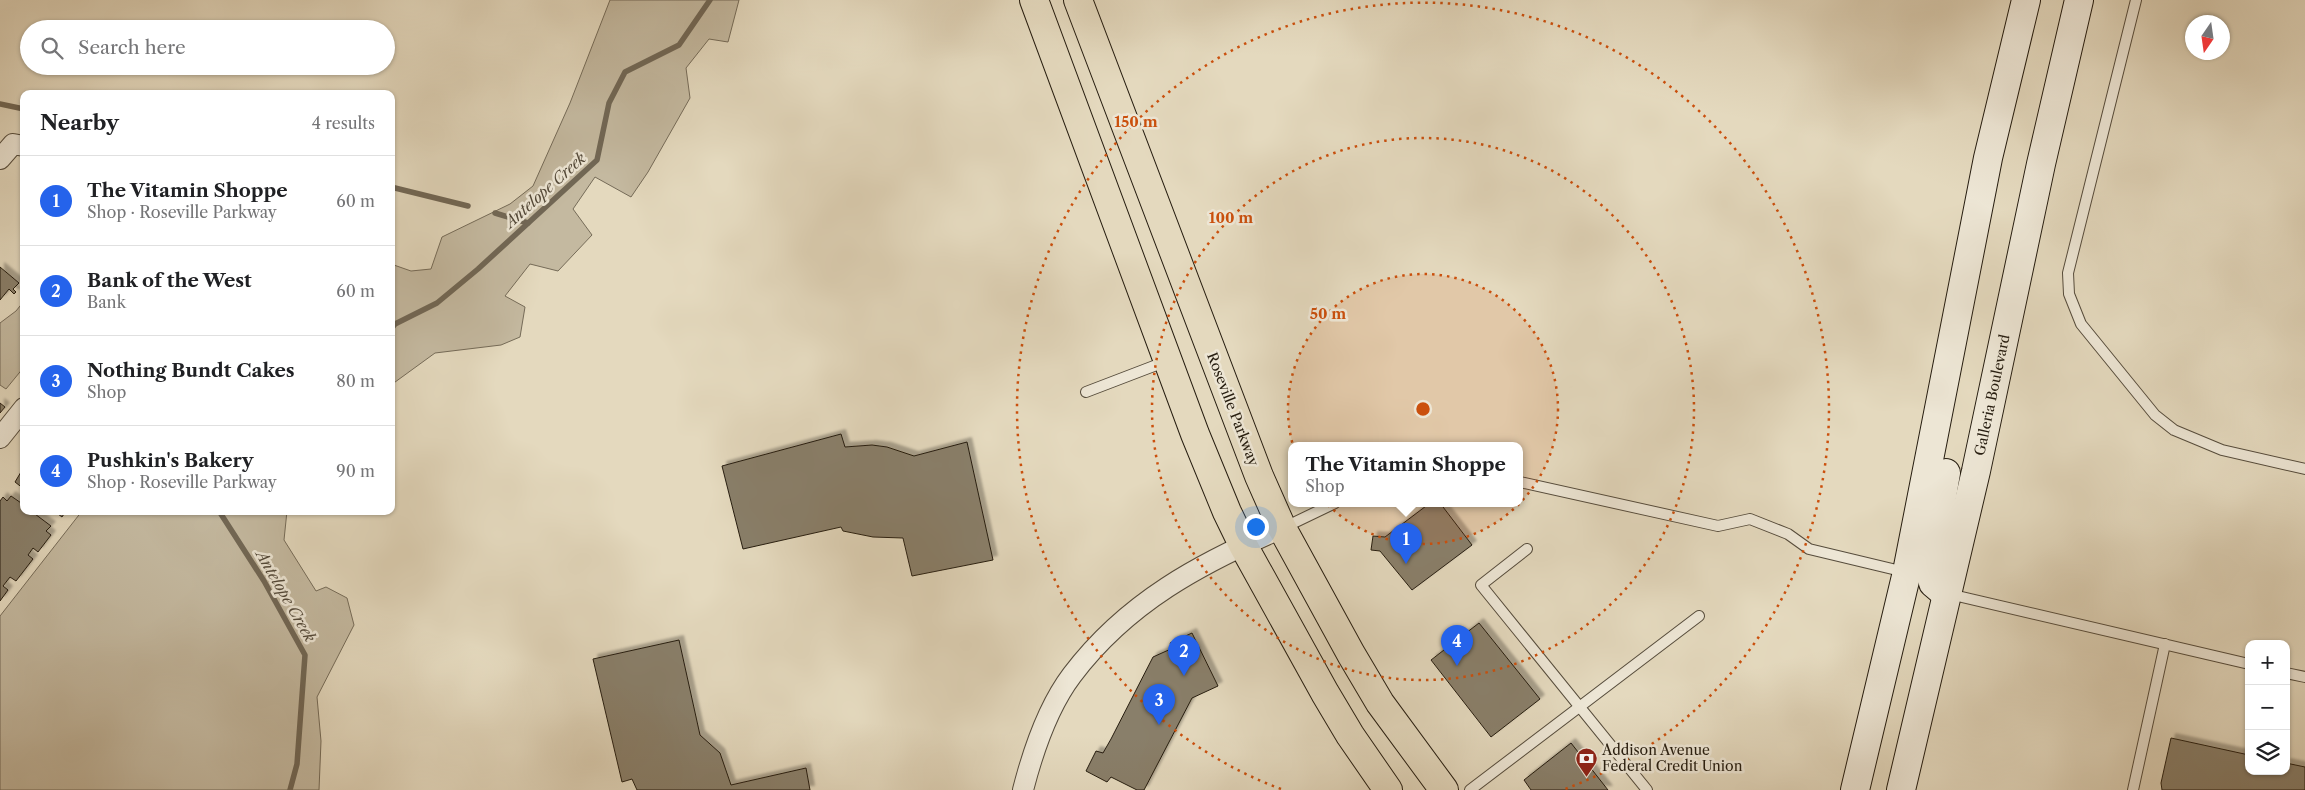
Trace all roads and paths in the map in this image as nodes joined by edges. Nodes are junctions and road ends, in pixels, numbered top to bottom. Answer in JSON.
{"nodes":[{"id":1,"x":1034,"y":0,"type":"edge"},
{"id":2,"x":1078,"y":0,"type":"edge"},
{"id":3,"x":2026,"y":0,"type":"edge"},
{"id":4,"x":2079,"y":0,"type":"edge"},
{"id":5,"x":2136,"y":0,"type":"edge"},
{"id":6,"x":20,"y":145,"type":"edge"},
{"id":7,"x":0,"y":159,"type":"edge"},
{"id":8,"x":1953,"y":341,"type":"junction"},
{"id":9,"x":1168,"y":360,"type":"junction"},
{"id":10,"x":1086,"y":392,"type":"dead end"},
{"id":11,"x":20,"y":413,"type":"edge"},
{"id":12,"x":0,"y":438,"type":"edge"},
{"id":13,"x":2305,"y":469,"type":"edge"},
{"id":14,"x":1523,"y":483,"type":"edge"},
{"id":15,"x":1327,"y":507,"type":"edge"},
{"id":16,"x":1282,"y":528,"type":"junction"},
{"id":17,"x":1243,"y":545,"type":"junction"},
{"id":18,"x":1527,"y":550,"type":"dead end"},
{"id":19,"x":1907,"y":572,"type":"junction"},
{"id":20,"x":1946,"y":594,"type":"junction"},
{"id":21,"x":1699,"y":616,"type":"dead end"},
{"id":22,"x":2165,"y":644,"type":"junction"},
{"id":23,"x":2245,"y":663,"type":"edge"},
{"id":24,"x":2290,"y":674,"type":"edge"},
{"id":25,"x":2305,"y":677,"type":"edge"},
{"id":26,"x":1579,"y":708,"type":"junction"},
{"id":27,"x":1023,"y":790,"type":"edge"},
{"id":28,"x":1388,"y":790,"type":"edge"},
{"id":29,"x":1444,"y":790,"type":"edge"},
{"id":30,"x":1470,"y":790,"type":"edge"},
{"id":31,"x":1647,"y":790,"type":"edge"},
{"id":32,"x":1855,"y":790,"type":"edge"},
{"id":33,"x":1901,"y":790,"type":"edge"},
{"id":34,"x":2133,"y":790,"type":"edge"}],
"edges":[{"from":1,"to":9,"type":"main road"},
{"from":2,"to":16,"type":"main road","name":"Roseville Parkway"},
{"from":3,"to":8,"type":"main road"},
{"from":4,"to":20,"type":"main road","name":"Galleria Boulevard"},
{"from":5,"to":13,"type":"lane"},
{"from":6,"to":7,"type":"street"},
{"from":8,"to":19,"type":"main road"},
{"from":8,"to":20,"type":"main road"},
{"from":9,"to":10,"type":"lane"},
{"from":9,"to":17,"type":"main road"},
{"from":11,"to":12,"type":"street"},
{"from":14,"to":19,"type":"lane"},
{"from":15,"to":16,"type":"lane"},
{"from":16,"to":17,"type":"street"},
{"from":16,"to":29,"type":"main road","name":"Roseville Parkway"},
{"from":17,"to":27,"type":"street"},
{"from":17,"to":28,"type":"main road"},
{"from":18,"to":26,"type":"lane"},
{"from":19,"to":32,"type":"main road"},
{"from":20,"to":22,"type":"lane"},
{"from":20,"to":33,"type":"main road","name":"Galleria Boulevard"},
{"from":21,"to":26,"type":"lane"},
{"from":22,"to":23,"type":"lane"},
{"from":22,"to":34,"type":"lane"},
{"from":24,"to":25,"type":"lane"},
{"from":26,"to":30,"type":"lane"},
{"from":26,"to":31,"type":"lane"}]}
